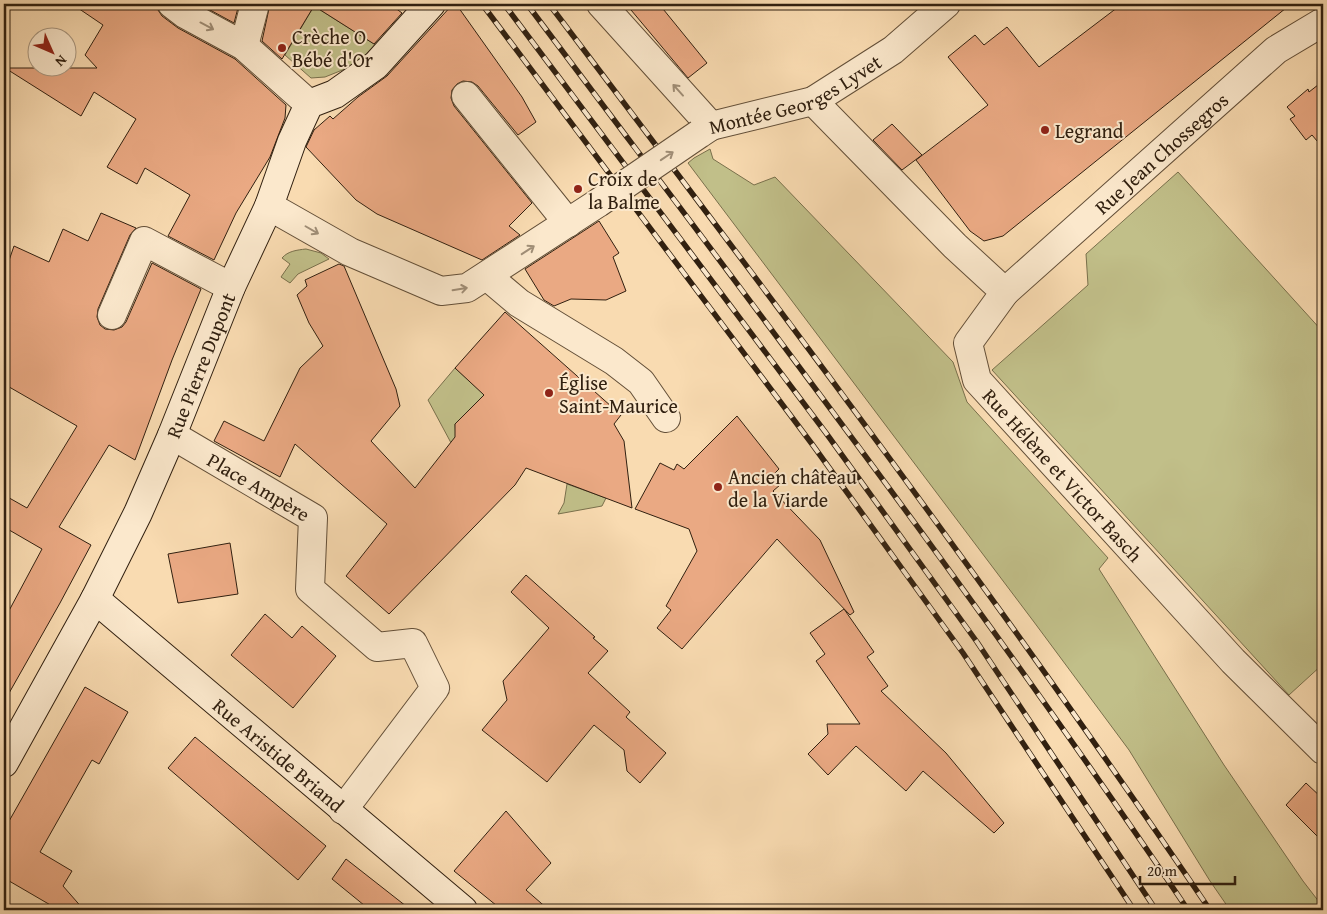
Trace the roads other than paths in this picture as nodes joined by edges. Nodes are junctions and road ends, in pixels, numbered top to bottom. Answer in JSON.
{"nodes":[{"id":1,"x":172,"y":4,"type":"edge"},
{"id":2,"x":255,"y":4,"type":"edge"},
{"id":3,"x":432,"y":4,"type":"edge"},
{"id":4,"x":601,"y":4,"type":"edge"},
{"id":5,"x":946,"y":4,"type":"edge"},
{"id":6,"x":1323,"y":23,"type":"edge"},
{"id":7,"x":244,"y":46,"type":"junction"},
{"id":8,"x":466,"y":96,"type":"dead end"},
{"id":9,"x":813,"y":101,"type":"junction"},
{"id":10,"x":309,"y":104,"type":"junction"},
{"id":11,"x":705,"y":130,"type":"junction"},
{"id":12,"x":269,"y":206,"type":"junction"},
{"id":13,"x":568,"y":223,"type":"junction"},
{"id":14,"x":487,"y":276,"type":"junction"},
{"id":15,"x":231,"y":287,"type":"junction"},
{"id":16,"x":1005,"y":292,"type":"junction"},
{"id":17,"x":112,"y":315,"type":"dead end"},
{"id":18,"x":666,"y":418,"type":"dead end"},
{"id":19,"x":172,"y":435,"type":"junction"},
{"id":20,"x":95,"y":599,"type":"junction"},
{"id":21,"x":1323,"y":750,"type":"edge"},
{"id":22,"x":4,"y":763,"type":"edge"},
{"id":23,"x":343,"y":810,"type":"junction"},
{"id":24,"x":463,"y":910,"type":"edge"}],
"edges":[{"from":1,"to":7,"type":"street","one_way":true},
{"from":2,"to":7,"type":"street"},
{"from":3,"to":10,"type":"street"},
{"from":11,"to":4,"type":"street","one_way":true},
{"from":5,"to":9,"type":"street","name":"Montée Georges Lyvet"},
{"from":6,"to":16,"type":"street","name":"Rue Jean Chossegros"},
{"from":7,"to":10,"type":"street"},
{"from":8,"to":13,"type":"street"},
{"from":9,"to":11,"type":"street","name":"Montée Georges Lyvet"},
{"from":9,"to":16,"type":"street"},
{"from":10,"to":12,"type":"street","name":"Rue Pierre Dupont"},
{"from":13,"to":11,"type":"street","name":"Montée Georges Lyvet","one_way":true,"bridge":true},
{"from":12,"to":14,"type":"street","one_way":true},
{"from":12,"to":15,"type":"street","name":"Rue Pierre Dupont"},
{"from":14,"to":13,"type":"street","name":"Montée Georges Lyvet","one_way":true},
{"from":14,"to":18,"type":"street"},
{"from":15,"to":17,"type":"street"},
{"from":15,"to":19,"type":"street","name":"Rue Pierre Dupont"},
{"from":16,"to":21,"type":"street","name":"Rue Hélène et Victor Basch"},
{"from":19,"to":20,"type":"street","name":"Rue Pierre Dupont"},
{"from":19,"to":23,"type":"street","name":"Place Ampère"},
{"from":20,"to":22,"type":"street","name":"Rue Pierre Dupont"},
{"from":20,"to":23,"type":"street","name":"Rue Aristide Briand"},
{"from":23,"to":24,"type":"street","name":"Rue Aristide Briand"}]}
